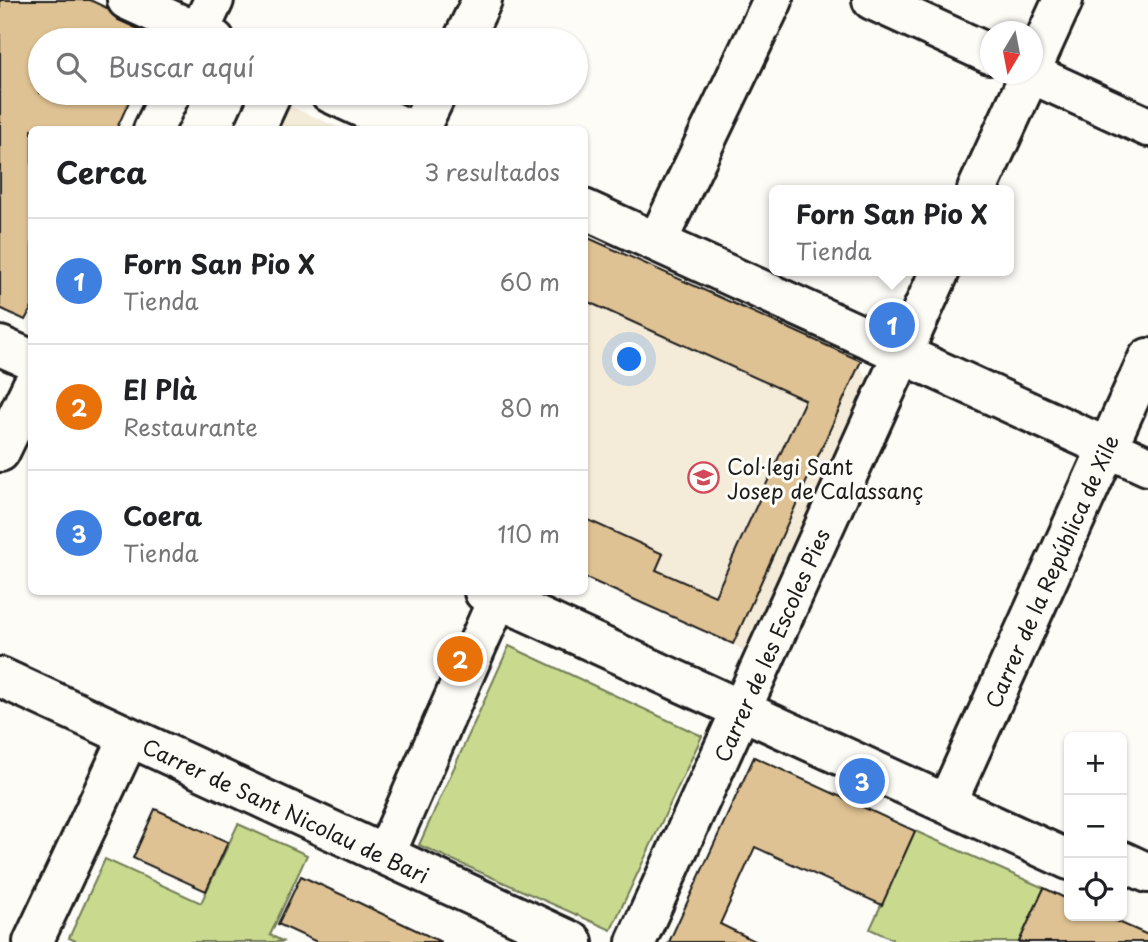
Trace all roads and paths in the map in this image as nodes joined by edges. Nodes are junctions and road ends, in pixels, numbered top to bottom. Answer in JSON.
{"nodes":[{"id":1,"x":127,"y":0,"type":"edge"},
{"id":2,"x":482,"y":0,"type":"edge"},
{"id":3,"x":773,"y":0,"type":"edge"},
{"id":4,"x":872,"y":0,"type":"edge"},
{"id":5,"x":1063,"y":0,"type":"edge"},
{"id":6,"x":206,"y":28,"type":"edge"},
{"id":7,"x":469,"y":28,"type":"edge"},
{"id":8,"x":1043,"y":44,"type":"edge"},
{"id":9,"x":980,"y":49,"type":"edge"},
{"id":10,"x":1043,"y":79,"type":"edge"},
{"id":11,"x":1026,"y":84,"type":"edge"},
{"id":12,"x":165,"y":105,"type":"edge"},
{"id":13,"x":266,"y":105,"type":"edge"},
{"id":14,"x":356,"y":105,"type":"edge"},
{"id":15,"x":431,"y":105,"type":"edge"},
{"id":16,"x":155,"y":126,"type":"edge"},
{"id":17,"x":257,"y":126,"type":"edge"},
{"id":18,"x":401,"y":126,"type":"edge"},
{"id":19,"x":421,"y":126,"type":"edge"},
{"id":20,"x":1148,"y":127,"type":"edge"},
{"id":21,"x":979,"y":185,"type":"edge"},
{"id":22,"x":588,"y":211,"type":"edge"},
{"id":23,"x":657,"y":242,"type":"junction"},
{"id":24,"x":938,"y":276,"type":"edge"},
{"id":25,"x":0,"y":346,"type":"edge"},
{"id":26,"x":903,"y":354,"type":"junction"},
{"id":27,"x":28,"y":358,"type":"edge"},
{"id":28,"x":1148,"y":358,"type":"edge"},
{"id":29,"x":0,"y":369,"type":"edge"},
{"id":30,"x":28,"y":382,"type":"edge"},
{"id":31,"x":28,"y":392,"type":"edge"},
{"id":32,"x":1107,"y":448,"type":"junction"},
{"id":33,"x":0,"y":452,"type":"edge"},
{"id":34,"x":1148,"y":467,"type":"edge"},
{"id":35,"x":491,"y":595,"type":"edge"},
{"id":36,"x":541,"y":595,"type":"edge"},
{"id":37,"x":0,"y":677,"type":"edge"},
{"id":38,"x":746,"y":700,"type":"junction"},
{"id":39,"x":129,"y":737,"type":"junction"},
{"id":40,"x":955,"y":785,"type":"junction"},
{"id":41,"x":1064,"y":835,"type":"edge"},
{"id":42,"x":386,"y":855,"type":"junction"},
{"id":43,"x":1065,"y":858,"type":"edge"},
{"id":44,"x":1127,"y":863,"type":"edge"},
{"id":45,"x":1148,"y":873,"type":"edge"},
{"id":46,"x":1127,"y":886,"type":"edge"},
{"id":47,"x":1148,"y":897,"type":"edge"},
{"id":48,"x":33,"y":942,"type":"edge"},
{"id":49,"x":573,"y":942,"type":"edge"},
{"id":50,"x":636,"y":942,"type":"edge"}],
"edges":[{"from":1,"to":6,"type":"street"},
{"from":2,"to":7,"type":"street"},
{"from":3,"to":23,"type":"street"},
{"from":4,"to":9,"type":"street"},
{"from":5,"to":8,"type":"street"},
{"from":10,"to":20,"type":"street"},
{"from":11,"to":21,"type":"street"},
{"from":12,"to":16,"type":"street"},
{"from":13,"to":17,"type":"street"},
{"from":14,"to":18,"type":"street"},
{"from":15,"to":19,"type":"street"},
{"from":22,"to":23,"type":"street"},
{"from":23,"to":26,"type":"street"},
{"from":24,"to":26,"type":"street","name":"Carrer de les Escoles Pies"},
{"from":25,"to":27,"type":"street"},
{"from":26,"to":32,"type":"street"},
{"from":26,"to":38,"type":"street","name":"Carrer de les Escoles Pies"},
{"from":28,"to":32,"type":"street","name":"Carrer de la República de Xile"},
{"from":29,"to":30,"type":"street"},
{"from":31,"to":33,"type":"street"},
{"from":32,"to":34,"type":"street"},
{"from":32,"to":40,"type":"street","name":"Carrer de la República de Xile"},
{"from":35,"to":38,"type":"street"},
{"from":35,"to":42,"type":"street"},
{"from":36,"to":38,"type":"street"},
{"from":37,"to":39,"type":"street","name":"Carrer de Sant Nicolau de Bari"},
{"from":38,"to":40,"type":"street"},
{"from":38,"to":43,"type":"street"},
{"from":38,"to":50,"type":"street","name":"Carrer de les Escoles Pies"},
{"from":39,"to":42,"type":"street","name":"Carrer de Sant Nicolau de Bari"},
{"from":39,"to":48,"type":"street"},
{"from":40,"to":41,"type":"street"},
{"from":42,"to":49,"type":"street","name":"Carrer de Sant Nicolau de Bari"},
{"from":44,"to":45,"type":"street"},
{"from":46,"to":47,"type":"street"}]}
